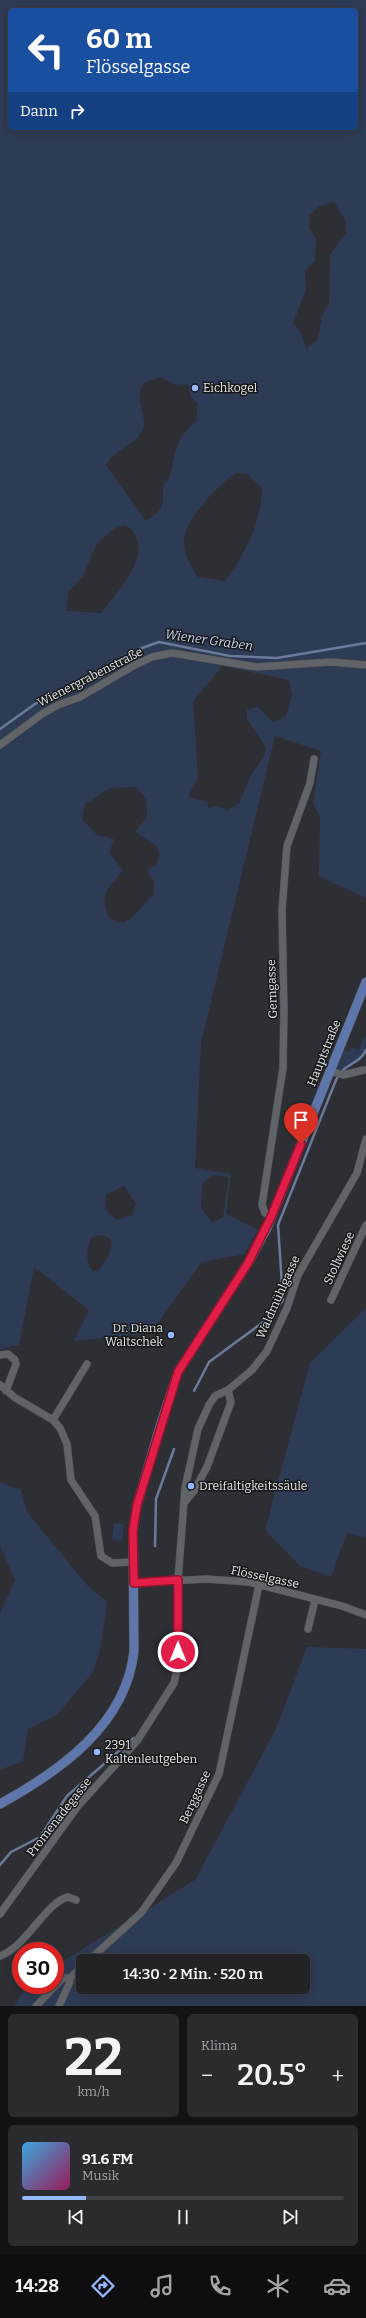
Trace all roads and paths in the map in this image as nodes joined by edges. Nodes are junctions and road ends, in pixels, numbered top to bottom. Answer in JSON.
{"nodes":[{"id":1,"x":366,"y":664,"type":"edge"},
{"id":2,"x":0,"y":744,"type":"edge"},
{"id":3,"x":314,"y":759,"type":"dead end"},
{"id":4,"x":366,"y":982,"type":"edge"},
{"id":5,"x":365,"y":1070,"type":"edge"},
{"id":6,"x":332,"y":1072,"type":"junction"},
{"id":7,"x":366,"y":1139,"type":"edge"},
{"id":8,"x":271,"y":1217,"type":"junction"},
{"id":9,"x":366,"y":1225,"type":"edge"},
{"id":10,"x":332,"y":1300,"type":"dead end"},
{"id":11,"x":0,"y":1354,"type":"edge"},
{"id":12,"x":88,"y":1364,"type":"dead end"},
{"id":13,"x":0,"y":1384,"type":"edge"},
{"id":14,"x":228,"y":1390,"type":"junction"},
{"id":15,"x":6,"y":1391,"type":"junction"},
{"id":16,"x":53,"y":1420,"type":"junction"},
{"id":17,"x":184,"y":1503,"type":"junction"},
{"id":18,"x":133,"y":1562,"type":"junction"},
{"id":19,"x":178,"y":1580,"type":"junction"},
{"id":20,"x":134,"y":1583,"type":"junction"},
{"id":21,"x":259,"y":1585,"type":"junction"},
{"id":22,"x":315,"y":1600,"type":"junction"},
{"id":23,"x":366,"y":1615,"type":"edge"},
{"id":24,"x":308,"y":1629,"type":"dead end"},
{"id":25,"x":0,"y":1804,"type":"edge"},
{"id":26,"x":76,"y":1900,"type":"dead end"},
{"id":27,"x":0,"y":1914,"type":"edge"},
{"id":28,"x":96,"y":1954,"type":"edge"},
{"id":29,"x":0,"y":1956,"type":"edge"},
{"id":30,"x":76,"y":1972,"type":"edge"},
{"id":31,"x":70,"y":1978,"type":"junction"},
{"id":32,"x":36,"y":2006,"type":"edge"},
{"id":33,"x":59,"y":2006,"type":"edge"}],
"edges":[{"from":1,"to":2,"type":"street","name":"Wienergrabenstraße"},
{"from":3,"to":8,"type":"street","name":"Gerngasse"},
{"from":4,"to":6,"type":"main road","name":"Hauptstraße"},
{"from":5,"to":6,"type":"street"},
{"from":6,"to":8,"type":"main road","name":"Hauptstraße"},
{"from":7,"to":14,"type":"street","name":"Waldmühlgasse"},
{"from":8,"to":18,"type":"main road","name":"Hauptstraße"},
{"from":9,"to":10,"type":"street","name":"Stollwiese"},
{"from":11,"to":15,"type":"street"},
{"from":12,"to":16,"type":"street"},
{"from":13,"to":15,"type":"street"},
{"from":14,"to":17,"type":"street"},
{"from":14,"to":17,"type":"street","name":"Waldmühlgasse"},
{"from":15,"to":16,"type":"street"},
{"from":16,"to":18,"type":"street"},
{"from":17,"to":19,"type":"street","name":"Promenadegasse"},
{"from":18,"to":20,"type":"main road","name":"Hauptstraße"},
{"from":19,"to":20,"type":"street","name":"Flösselgasse"},
{"from":19,"to":21,"type":"street","name":"Flösselgasse"},
{"from":19,"to":27,"type":"street","name":"Promenadegasse"},
{"from":20,"to":25,"type":"main road","name":"Hauptstraße"},
{"from":21,"to":22,"type":"street","name":"Flösselgasse"},
{"from":21,"to":28,"type":"street","name":"Berggasse"},
{"from":22,"to":23,"type":"street","name":"Flösselgasse"},
{"from":22,"to":24,"type":"street"},
{"from":26,"to":29,"type":"street"},
{"from":30,"to":31,"type":"street"},
{"from":31,"to":32,"type":"street"},
{"from":31,"to":33,"type":"street"}]}
